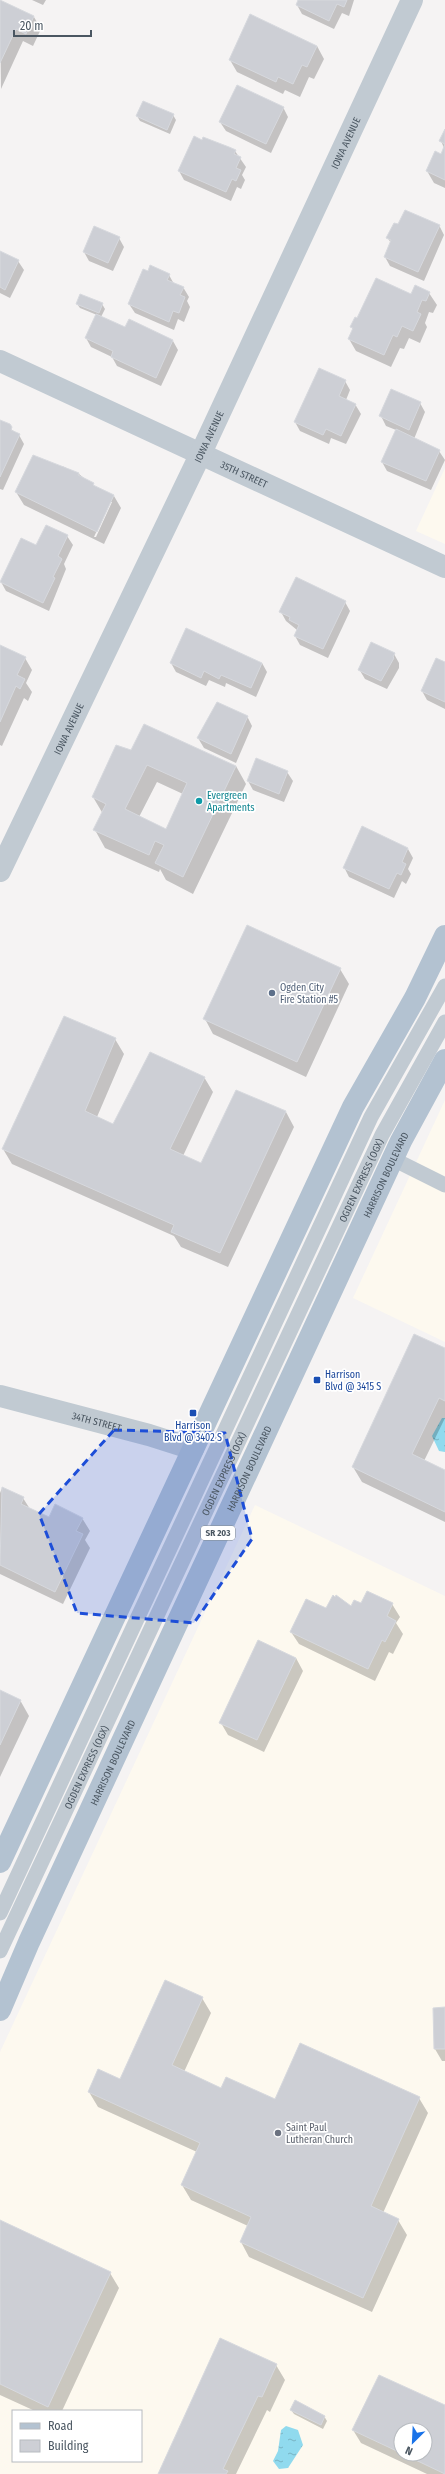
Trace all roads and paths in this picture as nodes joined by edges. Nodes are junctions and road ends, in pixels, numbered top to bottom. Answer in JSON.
{"nodes":[{"id":1,"x":412,"y":0,"type":"edge"},
{"id":2,"x":0,"y":361,"type":"edge"},
{"id":3,"x":201,"y":453,"type":"junction"},
{"id":4,"x":445,"y":567,"type":"edge"},
{"id":5,"x":0,"y":871,"type":"edge"},
{"id":6,"x":445,"y":936,"type":"edge"},
{"id":7,"x":445,"y":986,"type":"edge"},
{"id":8,"x":445,"y":1022,"type":"edge"},
{"id":9,"x":445,"y":1060,"type":"edge"},
{"id":10,"x":392,"y":1159,"type":"junction"},
{"id":11,"x":445,"y":1185,"type":"edge"},
{"id":12,"x":0,"y":1396,"type":"edge"},
{"id":13,"x":193,"y":1449,"type":"junction"},
{"id":14,"x":0,"y":1862,"type":"edge"},
{"id":15,"x":0,"y":1913,"type":"edge"},
{"id":16,"x":0,"y":1950,"type":"edge"},
{"id":17,"x":0,"y":2010,"type":"edge"}],
"edges":[{"from":1,"to":3,"type":"street","name":"IOWA AVENUE"},
{"from":2,"to":3,"type":"street","name":"35TH STREET"},
{"from":3,"to":4,"type":"street","name":"35TH STREET"},
{"from":3,"to":5,"type":"street","name":"IOWA AVENUE"},
{"from":6,"to":13,"type":"main road"},
{"from":7,"to":15,"type":"lane","name":"OGDEN EXPRESS (OGX)"},
{"from":8,"to":16,"type":"lane","name":"OGDEN EXPRESS (OGX)"},
{"from":9,"to":10,"type":"main road","name":"HARRISON BOULEVARD","number":"SR 203"},
{"from":10,"to":11,"type":"lane"},
{"from":10,"to":17,"type":"main road","name":"HARRISON BOULEVARD","number":"SR 203"},
{"from":12,"to":13,"type":"street","name":"34TH STREET"},
{"from":13,"to":14,"type":"main road"}]}
